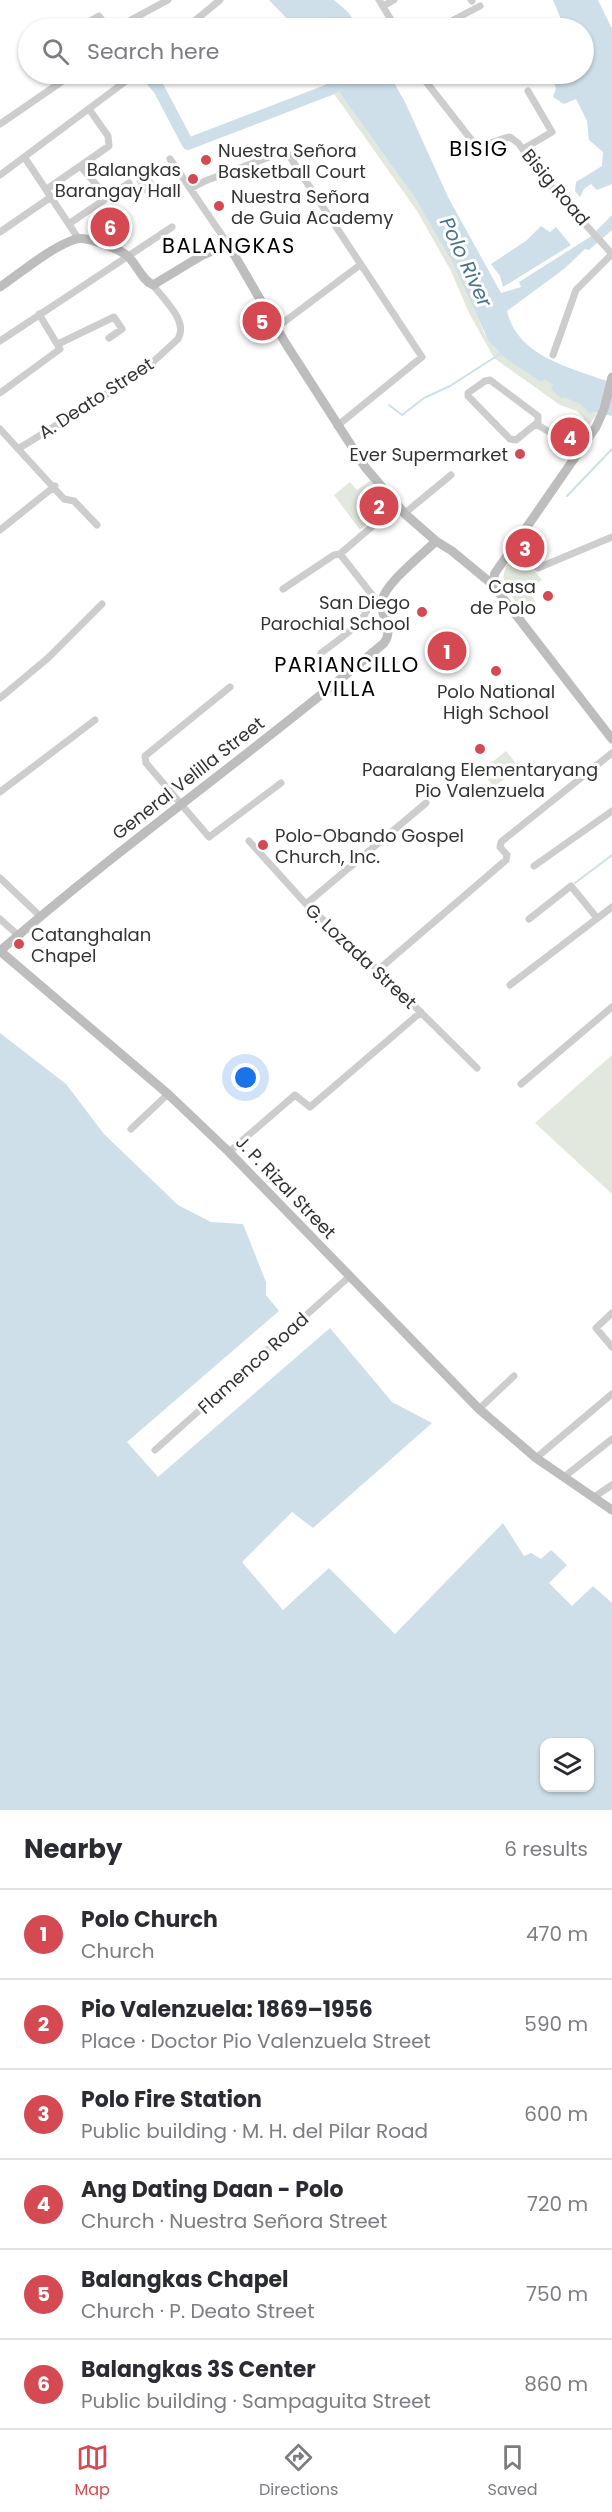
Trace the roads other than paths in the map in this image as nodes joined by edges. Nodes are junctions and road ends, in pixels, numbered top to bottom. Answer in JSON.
{"nodes":[{"id":1,"x":168,"y":0,"type":"edge"},
{"id":2,"x":220,"y":0,"type":"edge"},
{"id":3,"x":394,"y":0,"type":"edge"},
{"id":4,"x":381,"y":2,"type":"edge"},
{"id":5,"x":480,"y":6,"type":"dead end"},
{"id":6,"x":135,"y":18,"type":"edge"},
{"id":7,"x":198,"y":18,"type":"edge"},
{"id":8,"x":390,"y":18,"type":"edge"},
{"id":9,"x":457,"y":18,"type":"edge"},
{"id":10,"x":58,"y":84,"type":"edge"},
{"id":11,"x":122,"y":84,"type":"edge"},
{"id":12,"x":428,"y":84,"type":"edge"},
{"id":13,"x":528,"y":91,"type":"dead end"},
{"id":14,"x":89,"y":109,"type":"junction"},
{"id":15,"x":0,"y":124,"type":"edge"},
{"id":16,"x":523,"y":149,"type":"junction"},
{"id":17,"x":25,"y":158,"type":"junction"},
{"id":18,"x":170,"y":159,"type":"dead end"},
{"id":19,"x":80,"y":166,"type":"junction"},
{"id":20,"x":0,"y":176,"type":"edge"},
{"id":21,"x":129,"y":183,"type":"dead end"},
{"id":22,"x":192,"y":188,"type":"junction"},
{"id":23,"x":46,"y":189,"type":"junction"},
{"id":24,"x":51,"y":198,"type":"junction"},
{"id":25,"x":108,"y":198,"type":"junction"},
{"id":26,"x":69,"y":223,"type":"junction"},
{"id":27,"x":172,"y":227,"type":"dead end"},
{"id":28,"x":0,"y":232,"type":"edge"},
{"id":29,"x":78,"y":238,"type":"junction"},
{"id":30,"x":228,"y":244,"type":"junction"},
{"id":31,"x":612,"y":254,"type":"edge"},
{"id":32,"x":128,"y":255,"type":"junction"},
{"id":33,"x":360,"y":265,"type":"junction"},
{"id":34,"x":153,"y":285,"type":"junction"},
{"id":35,"x":0,"y":287,"type":"edge"},
{"id":36,"x":39,"y":314,"type":"junction"},
{"id":37,"x":276,"y":328,"type":"junction"},
{"id":38,"x":109,"y":338,"type":"dead end"},
{"id":39,"x":0,"y":341,"type":"edge"},
{"id":40,"x":58,"y":344,"type":"junction"},
{"id":41,"x":553,"y":355,"type":"dead end"},
{"id":42,"x":611,"y":380,"type":"edge"},
{"id":43,"x":0,"y":393,"type":"edge"},
{"id":44,"x":536,"y":424,"type":"junction"},
{"id":45,"x":337,"y":426,"type":"junction"},
{"id":46,"x":0,"y":429,"type":"edge"},
{"id":47,"x":18,"y":449,"type":"junction"},
{"id":48,"x":580,"y":451,"type":"junction"},
{"id":49,"x":451,"y":475,"type":"dead end"},
{"id":50,"x":54,"y":486,"type":"junction"},
{"id":51,"x":397,"y":505,"type":"junction"},
{"id":52,"x":405,"y":513,"type":"junction"},
{"id":53,"x":97,"y":525,"type":"dead end"},
{"id":54,"x":0,"y":531,"type":"edge"},
{"id":55,"x":612,"y":537,"type":"edge"},
{"id":56,"x":436,"y":542,"type":"junction"},
{"id":57,"x":510,"y":551,"type":"junction"},
{"id":58,"x":340,"y":554,"type":"junction"},
{"id":59,"x":492,"y":584,"type":"junction"},
{"id":60,"x":283,"y":589,"type":"dead end"},
{"id":61,"x":373,"y":596,"type":"junction"},
{"id":62,"x":102,"y":603,"type":"dead end"},
{"id":63,"x":381,"y":604,"type":"junction"},
{"id":64,"x":321,"y":653,"type":"dead end"},
{"id":65,"x":230,"y":687,"type":"dead end"},
{"id":66,"x":0,"y":698,"type":"edge"},
{"id":67,"x":95,"y":720,"type":"dead end"},
{"id":68,"x":612,"y":739,"type":"edge"},
{"id":69,"x":612,"y":753,"type":"edge"},
{"id":70,"x":281,"y":783,"type":"dead end"},
{"id":71,"x":0,"y":792,"type":"edge"},
{"id":72,"x":181,"y":803,"type":"junction"},
{"id":73,"x":426,"y":803,"type":"dead end"},
{"id":74,"x":612,"y":811,"type":"edge"},
{"id":75,"x":249,"y":841,"type":"dead end"},
{"id":76,"x":534,"y":866,"type":"dead end"},
{"id":77,"x":0,"y":878,"type":"edge"},
{"id":78,"x":306,"y":904,"type":"junction"},
{"id":79,"x":612,"y":907,"type":"edge"},
{"id":80,"x":41,"y":916,"type":"junction"},
{"id":81,"x":597,"y":918,"type":"junction"},
{"id":82,"x":0,"y":919,"type":"edge"},
{"id":83,"x":529,"y":919,"type":"dead end"},
{"id":84,"x":18,"y":935,"type":"junction"},
{"id":85,"x":0,"y":951,"type":"edge"},
{"id":86,"x":378,"y":970,"type":"junction"},
{"id":87,"x":510,"y":985,"type":"dead end"},
{"id":88,"x":612,"y":1007,"type":"edge"},
{"id":89,"x":421,"y":1012,"type":"junction"},
{"id":90,"x":477,"y":1068,"type":"dead end"},
{"id":91,"x":521,"y":1084,"type":"dead end"},
{"id":92,"x":168,"y":1094,"type":"junction"},
{"id":93,"x":131,"y":1129,"type":"dead end"},
{"id":94,"x":229,"y":1152,"type":"junction"},
{"id":95,"x":350,"y":1276,"type":"junction"},
{"id":96,"x":612,"y":1312,"type":"edge"},
{"id":97,"x":612,"y":1347,"type":"edge"},
{"id":98,"x":514,"y":1376,"type":"dead end"},
{"id":99,"x":612,"y":1394,"type":"edge"},
{"id":100,"x":479,"y":1409,"type":"junction"},
{"id":101,"x":612,"y":1439,"type":"edge"},
{"id":102,"x":155,"y":1450,"type":"dead end"},
{"id":103,"x":537,"y":1458,"type":"junction"},
{"id":104,"x":564,"y":1477,"type":"junction"},
{"id":105,"x":612,"y":1485,"type":"edge"},
{"id":106,"x":594,"y":1497,"type":"junction"},
{"id":107,"x":612,"y":1510,"type":"edge"}],
"edges":[{"from":1,"to":6,"type":"street"},
{"from":2,"to":7,"type":"street"},
{"from":3,"to":4,"type":"street"},
{"from":4,"to":8,"type":"street"},
{"from":5,"to":9,"type":"street"},
{"from":10,"to":15,"type":"street"},
{"from":11,"to":14,"type":"street"},
{"from":12,"to":16,"type":"street","name":"Bisig Road"},
{"from":13,"to":16,"type":"street"},
{"from":14,"to":17,"type":"street"},
{"from":14,"to":19,"type":"street"},
{"from":16,"to":31,"type":"street","name":"Bisig Road"},
{"from":17,"to":20,"type":"street"},
{"from":17,"to":23,"type":"street"},
{"from":18,"to":22,"type":"street"},
{"from":19,"to":23,"type":"street"},
{"from":19,"to":25,"type":"street"},
{"from":21,"to":25,"type":"street"},
{"from":22,"to":30,"type":"street"},
{"from":22,"to":33,"type":"street"},
{"from":23,"to":24,"type":"street"},
{"from":24,"to":26,"type":"street"},
{"from":24,"to":28,"type":"street"},
{"from":25,"to":26,"type":"street"},
{"from":26,"to":29,"type":"street"},
{"from":27,"to":32,"type":"street"},
{"from":29,"to":32,"type":"main road"},
{"from":29,"to":35,"type":"main road"},
{"from":30,"to":34,"type":"main road"},
{"from":30,"to":37,"type":"main road"},
{"from":31,"to":41,"type":"street"},
{"from":32,"to":34,"type":"main road"},
{"from":32,"to":36,"type":"street"},
{"from":33,"to":37,"type":"street"},
{"from":33,"to":45,"type":"street"},
{"from":34,"to":47,"type":"street","name":"A. Deato Street"},
{"from":36,"to":39,"type":"street"},
{"from":36,"to":40,"type":"street"},
{"from":37,"to":45,"type":"main road"},
{"from":38,"to":40,"type":"street"},
{"from":40,"to":43,"type":"street"},
{"from":42,"to":48,"type":"main road"},
{"from":44,"to":44,"type":"street"},
{"from":44,"to":48,"type":"street"},
{"from":45,"to":51,"type":"main road"},
{"from":46,"to":47,"type":"street"},
{"from":47,"to":50,"type":"street"},
{"from":48,"to":57,"type":"main road"},
{"from":49,"to":52,"type":"street"},
{"from":50,"to":53,"type":"street"},
{"from":50,"to":54,"type":"street"},
{"from":51,"to":52,"type":"main road"},
{"from":51,"to":58,"type":"street"},
{"from":52,"to":56,"type":"main road"},
{"from":55,"to":57,"type":"street"},
{"from":56,"to":59,"type":"main road"},
{"from":56,"to":63,"type":"main road"},
{"from":57,"to":59,"type":"main road"},
{"from":58,"to":60,"type":"street"},
{"from":58,"to":61,"type":"street"},
{"from":59,"to":68,"type":"main road"},
{"from":61,"to":63,"type":"street"},
{"from":61,"to":64,"type":"street"},
{"from":62,"to":66,"type":"street"},
{"from":63,"to":72,"type":"main road","name":"General Velilla Street"},
{"from":65,"to":72,"type":"street"},
{"from":67,"to":71,"type":"street"},
{"from":69,"to":86,"type":"street"},
{"from":70,"to":72,"type":"street"},
{"from":72,"to":80,"type":"main road","name":"General Velilla Street"},
{"from":73,"to":78,"type":"street"},
{"from":74,"to":76,"type":"street"},
{"from":75,"to":78,"type":"street","name":"G. Lozada Street"},
{"from":77,"to":80,"type":"street"},
{"from":78,"to":86,"type":"street","name":"G. Lozada Street"},
{"from":79,"to":81,"type":"street"},
{"from":80,"to":84,"type":"main road","name":"General Velilla Street"},
{"from":81,"to":83,"type":"street"},
{"from":81,"to":87,"type":"street"},
{"from":82,"to":84,"type":"street"},
{"from":84,"to":85,"type":"main road","name":"General Velilla Street"},
{"from":85,"to":92,"type":"main road","name":"J. P. Rizal Street"},
{"from":86,"to":89,"type":"street","name":"G. Lozada Street"},
{"from":88,"to":91,"type":"street"},
{"from":89,"to":90,"type":"street","name":"G. Lozada Street"},
{"from":89,"to":94,"type":"street"},
{"from":92,"to":93,"type":"street"},
{"from":92,"to":94,"type":"main road","name":"J. P. Rizal Street"},
{"from":94,"to":95,"type":"main road","name":"J. P. Rizal Street"},
{"from":95,"to":100,"type":"main road","name":"J. P. Rizal Street"},
{"from":95,"to":102,"type":"street","name":"Flamenco Road"},
{"from":96,"to":97,"type":"street"},
{"from":98,"to":100,"type":"street"},
{"from":99,"to":103,"type":"street"},
{"from":100,"to":103,"type":"main road","name":"J. P. Rizal Street"},
{"from":101,"to":104,"type":"street"},
{"from":103,"to":104,"type":"main road","name":"J. P. Rizal Street"},
{"from":104,"to":106,"type":"main road","name":"J. P. Rizal Street"},
{"from":105,"to":106,"type":"street"},
{"from":106,"to":107,"type":"main road","name":"J. P. Rizal Street"}]}
